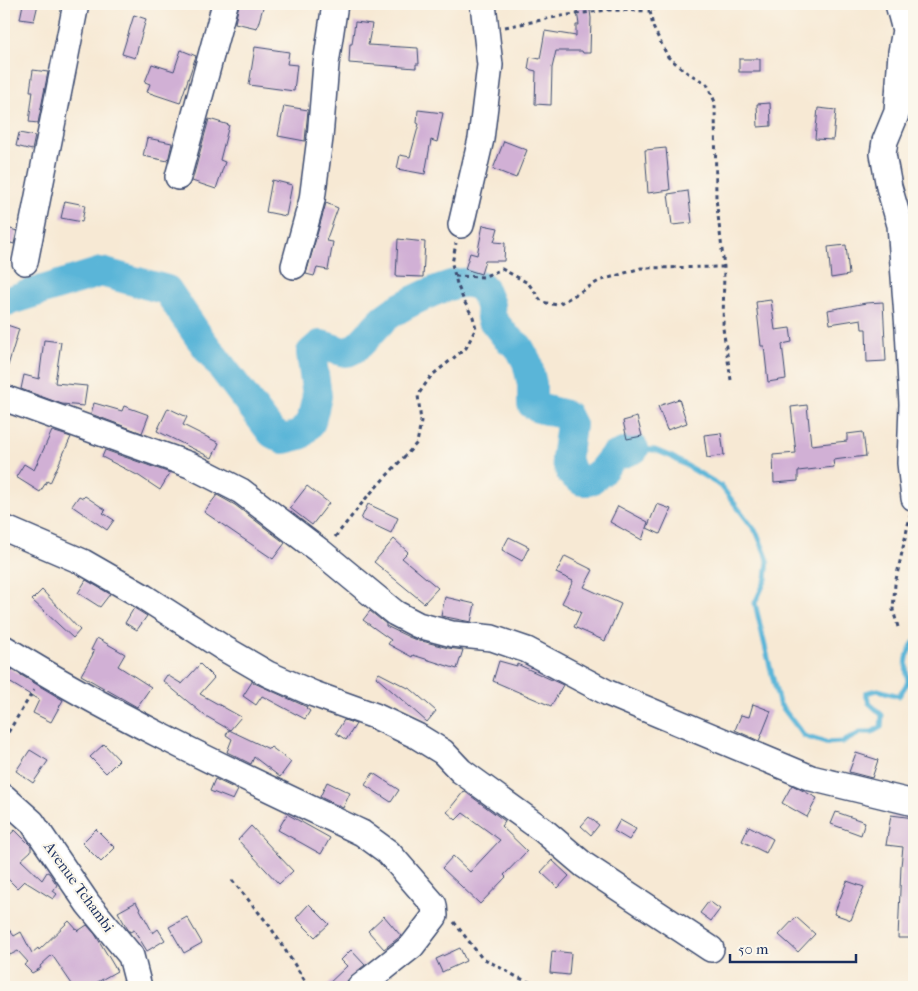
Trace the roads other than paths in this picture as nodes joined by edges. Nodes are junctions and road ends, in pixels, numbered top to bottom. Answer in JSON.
{"nodes":[{"id":1,"x":76,"y":4,"type":"edge"},
{"id":2,"x":225,"y":4,"type":"edge"},
{"id":3,"x":335,"y":4,"type":"edge"},
{"id":4,"x":483,"y":4,"type":"edge"},
{"id":5,"x":898,"y":4,"type":"edge"},
{"id":6,"x":178,"y":177,"type":"dead end"},
{"id":7,"x":461,"y":225,"type":"road end"},
{"id":8,"x":26,"y":262,"type":"dead end"},
{"id":9,"x":294,"y":266,"type":"dead end"},
{"id":10,"x":4,"y":398,"type":"edge"},
{"id":11,"x":914,"y":498,"type":"edge"},
{"id":12,"x":4,"y":528,"type":"edge"},
{"id":13,"x":4,"y":648,"type":"edge"},
{"id":14,"x":4,"y":797,"type":"edge"},
{"id":15,"x":914,"y":803,"type":"edge"},
{"id":16,"x":712,"y":949,"type":"dead end"},
{"id":17,"x":139,"y":987,"type":"edge"},
{"id":18,"x":360,"y":987,"type":"edge"}],
"edges":[{"from":1,"to":8,"type":"street"},
{"from":2,"to":6,"type":"street"},
{"from":3,"to":9,"type":"street"},
{"from":4,"to":7,"type":"street"},
{"from":5,"to":11,"type":"street"},
{"from":10,"to":15,"type":"street"},
{"from":12,"to":16,"type":"street"},
{"from":13,"to":18,"type":"street"},
{"from":14,"to":17,"type":"street","name":"Avenue Tchambi"}]}
